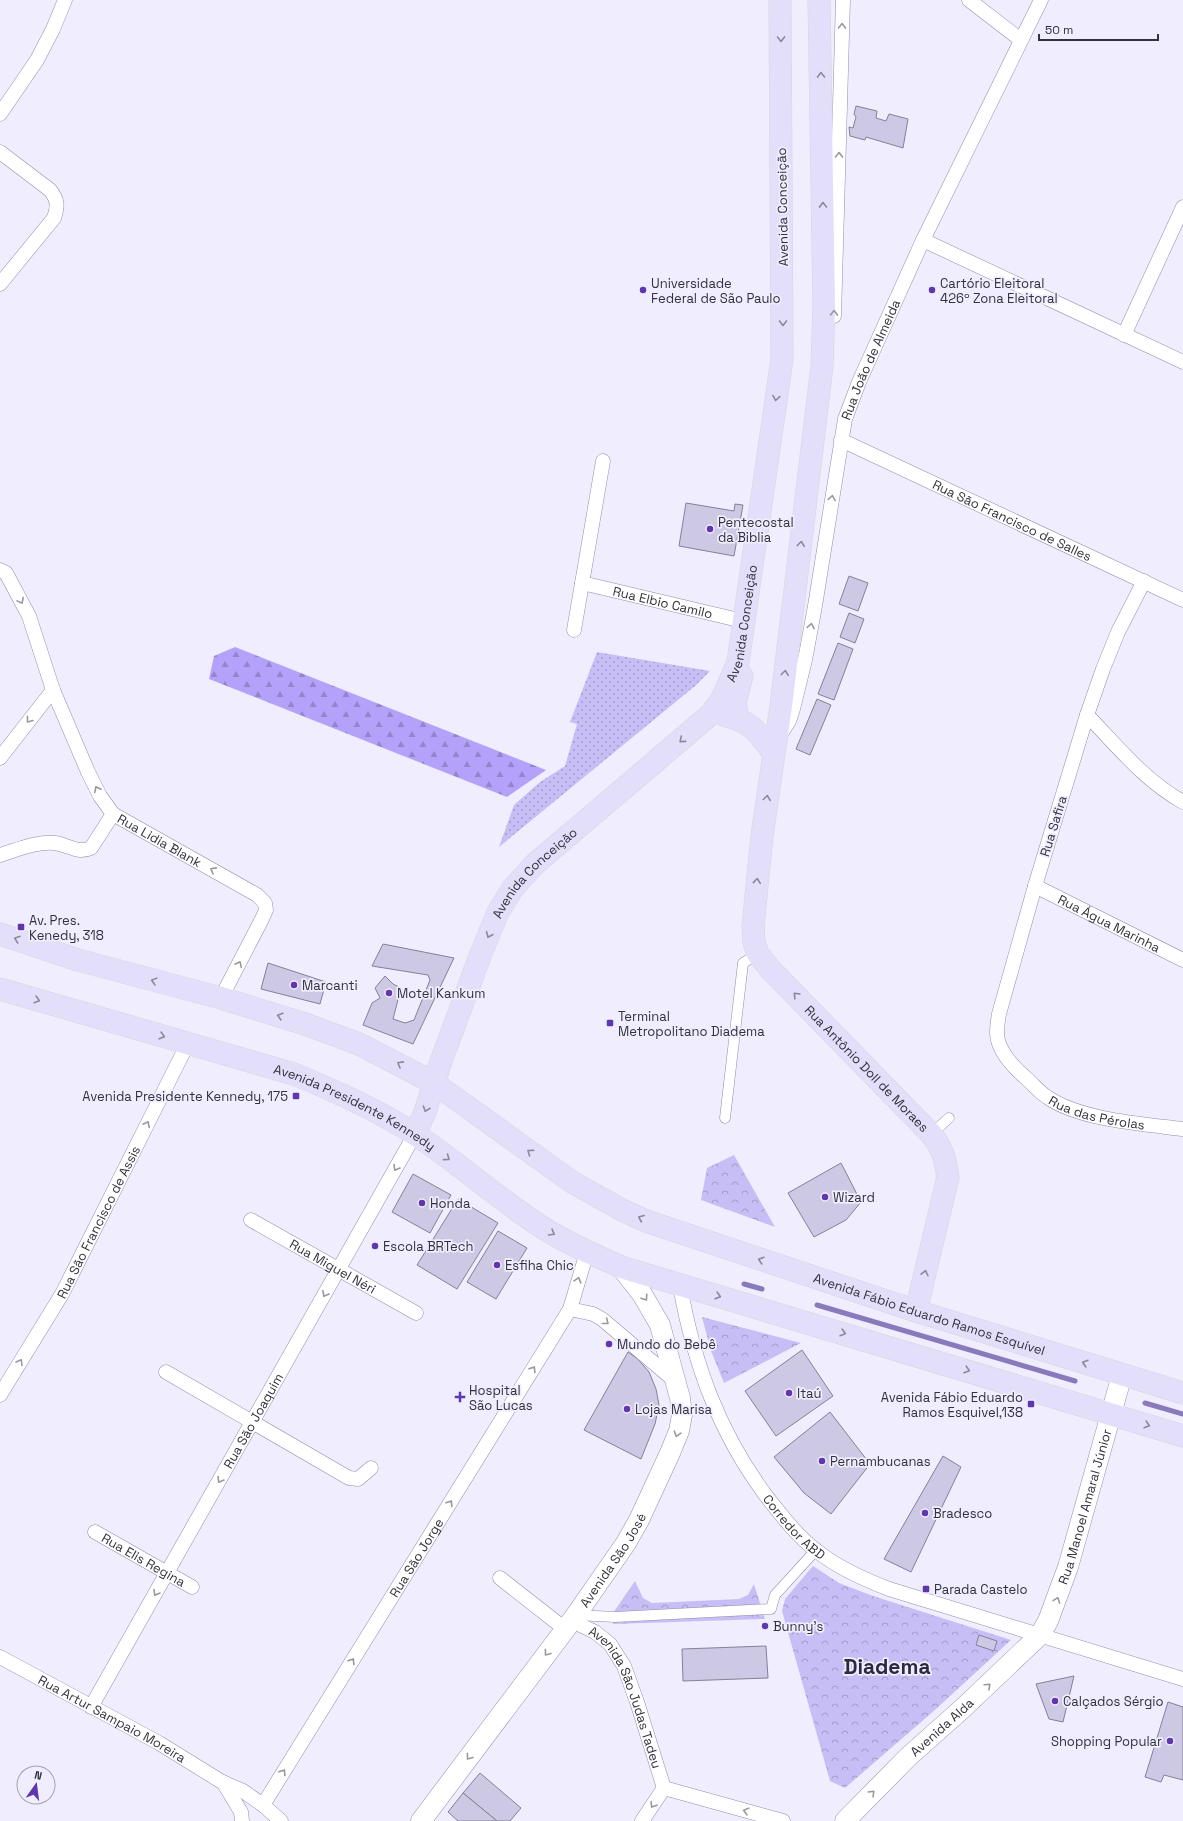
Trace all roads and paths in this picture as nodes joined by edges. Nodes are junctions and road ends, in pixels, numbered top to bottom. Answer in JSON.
{"nodes":[{"id":1,"x":64,"y":0,"type":"edge"},
{"id":2,"x":780,"y":0,"type":"edge"},
{"id":3,"x":819,"y":0,"type":"edge"},
{"id":4,"x":843,"y":0,"type":"edge"},
{"id":5,"x":969,"y":0,"type":"edge"},
{"id":6,"x":1041,"y":0,"type":"edge"},
{"id":7,"x":1021,"y":40,"type":"junction"},
{"id":8,"x":0,"y":114,"type":"edge"},
{"id":9,"x":0,"y":152,"type":"edge"},
{"id":10,"x":1183,"y":207,"type":"edge"},
{"id":11,"x":923,"y":240,"type":"junction"},
{"id":12,"x":0,"y":284,"type":"edge"},
{"id":13,"x":1124,"y":335,"type":"junction"},
{"id":14,"x":1183,"y":362,"type":"edge"},
{"id":15,"x":815,"y":434,"type":"junction"},
{"id":16,"x":841,"y":440,"type":"junction"},
{"id":17,"x":603,"y":461,"type":"dead end"},
{"id":18,"x":0,"y":570,"type":"edge"},
{"id":19,"x":1144,"y":581,"type":"junction"},
{"id":20,"x":582,"y":583,"type":"junction"},
{"id":21,"x":1183,"y":600,"type":"edge"},
{"id":22,"x":743,"y":621,"type":"junction"},
{"id":23,"x":574,"y":630,"type":"dead end"},
{"id":24,"x":53,"y":690,"type":"junction"},
{"id":25,"x":711,"y":714,"type":"junction"},
{"id":26,"x":1087,"y":715,"type":"junction"},
{"id":27,"x":738,"y":718,"type":"junction"},
{"id":28,"x":774,"y":748,"type":"junction"},
{"id":29,"x":0,"y":758,"type":"edge"},
{"id":30,"x":1183,"y":802,"type":"edge"},
{"id":31,"x":113,"y":814,"type":"junction"},
{"id":32,"x":0,"y":855,"type":"edge"},
{"id":33,"x":1035,"y":886,"type":"junction"},
{"id":34,"x":0,"y":934,"type":"edge"},
{"id":35,"x":758,"y":954,"type":"junction"},
{"id":36,"x":1183,"y":960,"type":"edge"},
{"id":37,"x":0,"y":990,"type":"edge"},
{"id":38,"x":221,"y":998,"type":"junction"},
{"id":39,"x":188,"y":1043,"type":"junction"},
{"id":40,"x":1020,"y":1074,"type":"joint"},
{"id":41,"x":434,"y":1083,"type":"junction"},
{"id":42,"x":725,"y":1118,"type":"dead end"},
{"id":43,"x":949,"y":1118,"type":"dead end"},
{"id":44,"x":1183,"y":1129,"type":"edge"},
{"id":45,"x":416,"y":1134,"type":"junction"},
{"id":46,"x":931,"y":1134,"type":"junction"},
{"id":47,"x":250,"y":1220,"type":"dead end"},
{"id":48,"x":586,"y":1252,"type":"junction"},
{"id":49,"x":621,"y":1267,"type":"junction"},
{"id":50,"x":338,"y":1270,"type":"junction"},
{"id":51,"x":680,"y":1286,"type":"junction"},
{"id":52,"x":570,"y":1309,"type":"junction"},
{"id":53,"x":916,"y":1311,"type":"junction"},
{"id":54,"x":416,"y":1313,"type":"dead end"},
{"id":55,"x":166,"y":1372,"type":"dead end"},
{"id":56,"x":1122,"y":1375,"type":"junction"},
{"id":57,"x":677,"y":1383,"type":"junction"},
{"id":58,"x":1183,"y":1393,"type":"edge"},
{"id":59,"x":0,"y":1395,"type":"edge"},
{"id":60,"x":1111,"y":1414,"type":"junction"},
{"id":61,"x":253,"y":1422,"type":"junction"},
{"id":62,"x":1183,"y":1436,"type":"edge"},
{"id":63,"x":371,"y":1468,"type":"dead end"},
{"id":64,"x":95,"y":1532,"type":"dead end"},
{"id":65,"x":816,"y":1550,"type":"junction"},
{"id":66,"x":167,"y":1574,"type":"junction"},
{"id":67,"x":500,"y":1578,"type":"dead end"},
{"id":68,"x":192,"y":1587,"type":"dead end"},
{"id":69,"x":571,"y":1622,"type":"junction"},
{"id":70,"x":1040,"y":1635,"type":"junction"},
{"id":71,"x":0,"y":1657,"type":"edge"},
{"id":72,"x":1183,"y":1679,"type":"edge"},
{"id":73,"x":91,"y":1707,"type":"junction"},
{"id":74,"x":222,"y":1782,"type":"junction"},
{"id":75,"x":664,"y":1788,"type":"junction"},
{"id":76,"x":263,"y":1805,"type":"junction"},
{"id":77,"x":854,"y":1817,"type":"edge"},
{"id":78,"x":242,"y":1821,"type":"edge"},
{"id":79,"x":281,"y":1821,"type":"edge"},
{"id":80,"x":421,"y":1821,"type":"edge"},
{"id":81,"x":642,"y":1821,"type":"edge"},
{"id":82,"x":783,"y":1821,"type":"edge"}],
"edges":[{"from":1,"to":8,"type":"street"},
{"from":2,"to":22,"type":"main road","name":"Avenida Conceição","one_way":true},
{"from":15,"to":3,"type":"main road","one_way":true},
{"from":15,"to":4,"type":"street","one_way":true},
{"from":5,"to":7,"type":"street"},
{"from":6,"to":7,"type":"street","name":"Rua João de Almeida"},
{"from":7,"to":11,"type":"street","name":"Rua João de Almeida"},
{"from":9,"to":12,"type":"street"},
{"from":10,"to":13,"type":"street"},
{"from":11,"to":13,"type":"street"},
{"from":11,"to":16,"type":"street","name":"Rua João de Almeida"},
{"from":13,"to":14,"type":"street"},
{"from":28,"to":15,"type":"main road","one_way":true},
{"from":16,"to":19,"type":"street","name":"Rua São Francisco de Salles"},
{"from":28,"to":16,"type":"street","name":"Rua João de Almeida","one_way":true},
{"from":17,"to":20,"type":"street"},
{"from":18,"to":24,"type":"street","name":"Rua Lidia Blank","one_way":true},
{"from":19,"to":21,"type":"street","name":"Rua São Francisco de Salles"},
{"from":19,"to":26,"type":"street","name":"Rua Safira"},
{"from":20,"to":22,"type":"street","name":"Rua Elbio Camilo"},
{"from":20,"to":23,"type":"street"},
{"from":22,"to":25,"type":"main road","name":"Avenida Conceição"},
{"from":22,"to":27,"type":"main road"},
{"from":24,"to":29,"type":"street","one_way":true},
{"from":31,"to":24,"type":"street","name":"Rua Lidia Blank","one_way":true},
{"from":25,"to":27,"type":"main road"},
{"from":25,"to":41,"type":"main road","name":"Avenida Conceição","one_way":true},
{"from":26,"to":30,"type":"street"},
{"from":26,"to":33,"type":"street","name":"Rua Safira"},
{"from":27,"to":28,"type":"main road"},
{"from":35,"to":28,"type":"main road","name":"Rua Antônio Doll de Moraes","one_way":true},
{"from":31,"to":32,"type":"street"},
{"from":38,"to":31,"type":"street","name":"Rua Lidia Blank","one_way":true},
{"from":33,"to":36,"type":"street","name":"Rua Água Marinha"},
{"from":33,"to":40,"type":"street","name":"Rua Safira"},
{"from":38,"to":34,"type":"main road","one_way":true},
{"from":35,"to":42,"type":"street"},
{"from":46,"to":35,"type":"main road","name":"Rua Antônio Doll de Moraes","one_way":true},
{"from":37,"to":39,"type":"main road","name":"Avenida Presidente Kennedy","one_way":true},
{"from":41,"to":38,"type":"main road","one_way":true},
{"from":39,"to":45,"type":"main road","name":"Avenida Presidente Kennedy"},
{"from":59,"to":39,"type":"street","name":"Rua São Francisco de Assis","one_way":true},
{"from":40,"to":44,"type":"street","name":"Rua das Pérolas"},
{"from":41,"to":45,"type":"main road","name":"Avenida Conceição","one_way":true},
{"from":53,"to":41,"type":"main road","name":"Avenida Fábio Eduardo Ramos Esquível","one_way":true},
{"from":43,"to":46,"type":"street"},
{"from":45,"to":48,"type":"main road","name":"Avenida Presidente Kennedy","one_way":true},
{"from":45,"to":50,"type":"street","name":"Rua São Joaquim","one_way":true},
{"from":53,"to":46,"type":"main road","name":"Rua Antônio Doll de Moraes","one_way":true},
{"from":47,"to":50,"type":"street","name":"Rua Miguel Néri"},
{"from":48,"to":49,"type":"main road","name":"Avenida Presidente Kennedy"},
{"from":52,"to":48,"type":"street","name":"Rua São Jorge","one_way":true},
{"from":49,"to":51,"type":"main road","name":"Avenida Presidente Kennedy"},
{"from":49,"to":57,"type":"main road","name":"Avenida São José","one_way":true},
{"from":50,"to":54,"type":"street","name":"Rua Miguel Néri"},
{"from":50,"to":61,"type":"street","name":"Rua São Joaquim","one_way":true},
{"from":51,"to":60,"type":"main road","one_way":true},
{"from":51,"to":65,"type":"street","name":"Corredor ABD"},
{"from":52,"to":57,"type":"street","one_way":true},
{"from":76,"to":52,"type":"street","name":"Rua São Jorge","one_way":true},
{"from":56,"to":53,"type":"main road","name":"Avenida Fábio Eduardo Ramos Esquível","one_way":true},
{"from":55,"to":61,"type":"street"},
{"from":56,"to":58,"type":"main road","name":"Avenida Fábio Eduardo Ramos Esquível"},
{"from":56,"to":60,"type":"main road","name":"Rua Manoel Amaral Júnior"},
{"from":57,"to":69,"type":"main road","name":"Avenida São José","one_way":true},
{"from":60,"to":62,"type":"main road","one_way":true},
{"from":70,"to":60,"type":"main road","name":"Rua Manoel Amaral Júnior","one_way":true},
{"from":61,"to":63,"type":"street"},
{"from":61,"to":66,"type":"street","name":"Rua São Joaquim","one_way":true},
{"from":64,"to":66,"type":"street","name":"Rua Elis Regina"},
{"from":65,"to":69,"type":"street"},
{"from":65,"to":70,"type":"street","name":"Corredor ABD"},
{"from":66,"to":68,"type":"street","name":"Rua Elis Regina"},
{"from":66,"to":73,"type":"street","name":"Rua São Joaquim","one_way":true},
{"from":67,"to":69,"type":"street","name":"Avenida São Judas Tadeu"},
{"from":69,"to":75,"type":"street","name":"Avenida São Judas Tadeu"},
{"from":69,"to":80,"type":"main road","name":"Avenida São José","one_way":true},
{"from":70,"to":72,"type":"street","name":"Corredor ABD"},
{"from":77,"to":70,"type":"main road","name":"Avenida Alda","one_way":true},
{"from":71,"to":73,"type":"street","name":"Rua Artur Sampaio Moreira"},
{"from":73,"to":74,"type":"street","name":"Rua Artur Sampaio Moreira"},
{"from":74,"to":76,"type":"street","name":"Rua Artur Sampaio Moreira"},
{"from":74,"to":78,"type":"street","name":"Rua Artur Sampaio Moreira"},
{"from":75,"to":81,"type":"street","one_way":true},
{"from":82,"to":75,"type":"street","one_way":true},
{"from":76,"to":79,"type":"street","name":"Rua Artur Sampaio Moreira"}]}
